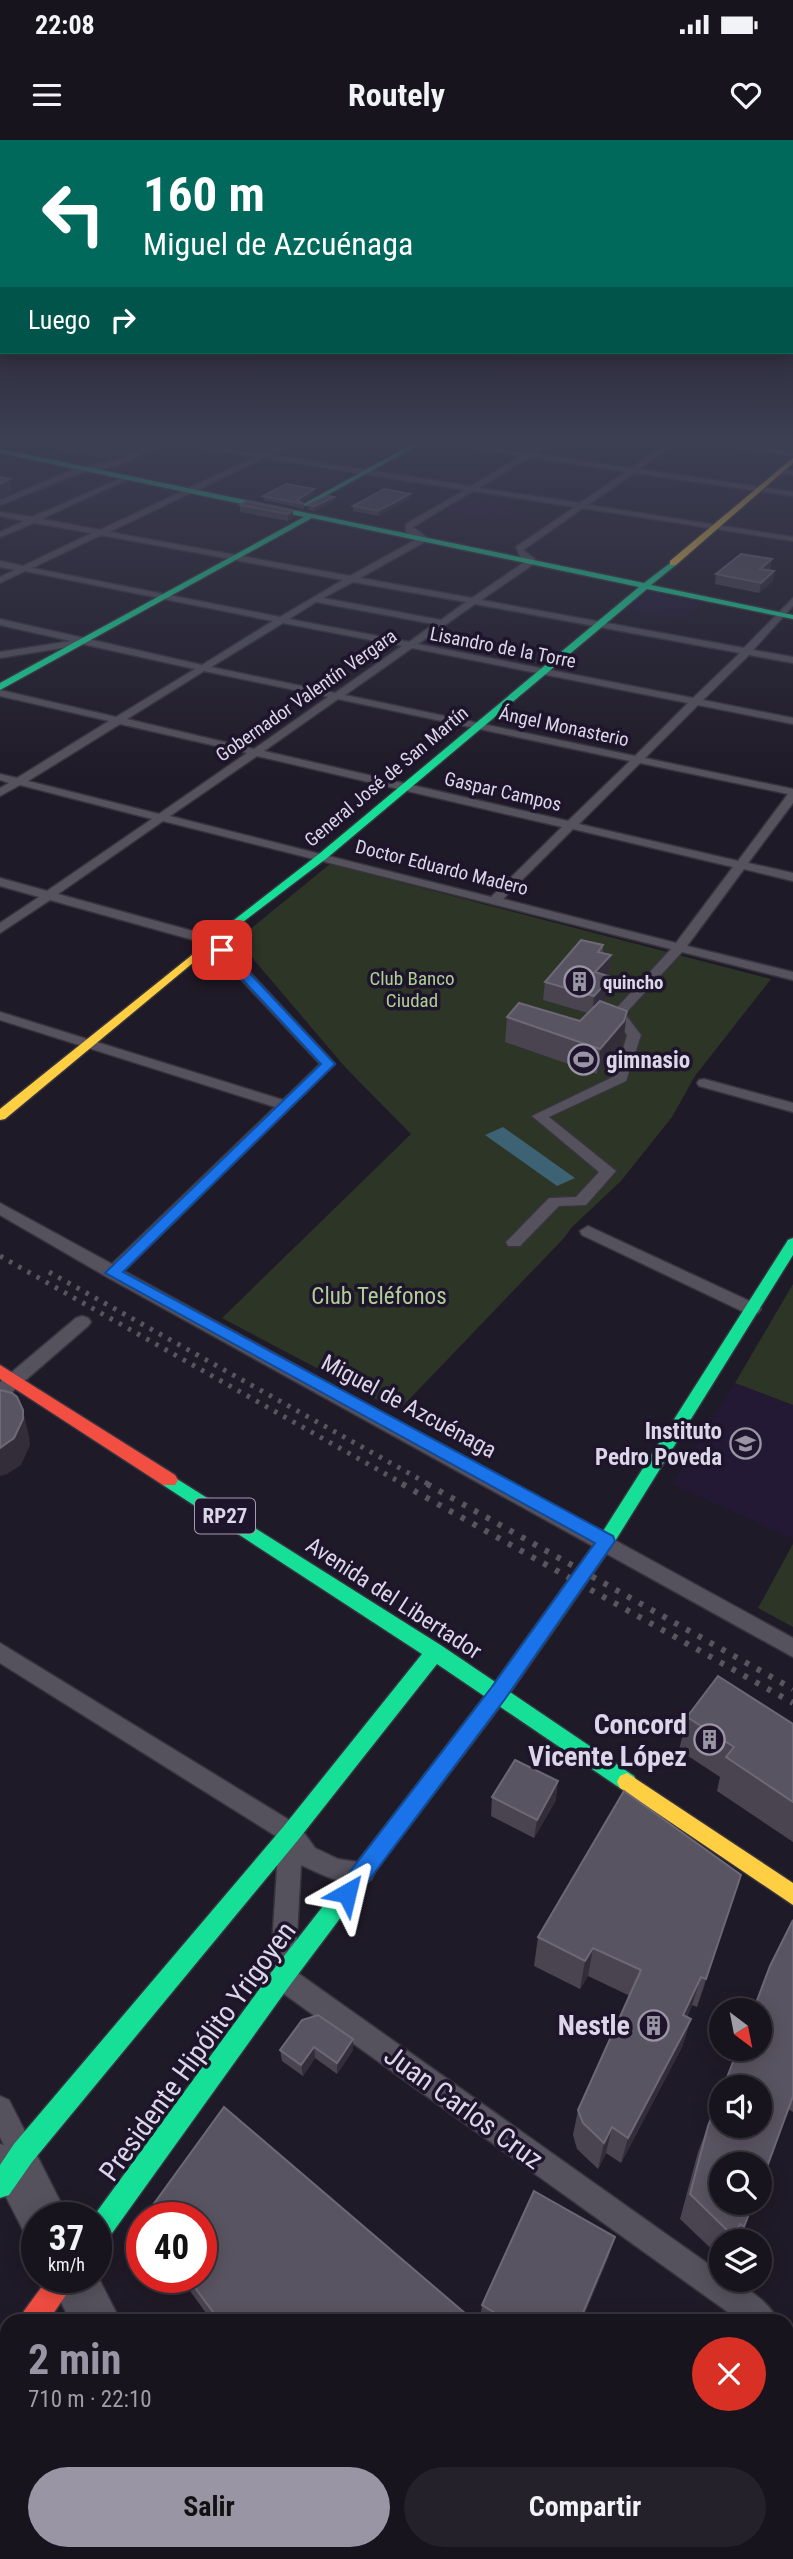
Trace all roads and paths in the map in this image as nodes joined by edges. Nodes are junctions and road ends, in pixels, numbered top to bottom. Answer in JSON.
{"nodes":[{"id":1,"x":54,"y":555,"type":"edge"},
{"id":2,"x":220,"y":555,"type":"edge"},
{"id":3,"x":242,"y":555,"type":"edge"},
{"id":4,"x":394,"y":555,"type":"edge"},
{"id":5,"x":502,"y":555,"type":"edge"},
{"id":6,"x":522,"y":555,"type":"edge"},
{"id":7,"x":543,"y":555,"type":"edge"},
{"id":8,"x":684,"y":555,"type":"edge"},
{"id":9,"x":237,"y":558,"type":"junction"},
{"id":10,"x":532,"y":561,"type":"junction"},
{"id":11,"x":0,"y":564,"type":"edge"},
{"id":12,"x":24,"y":569,"type":"junction"},
{"id":13,"x":349,"y":579,"type":"junction"},
{"id":14,"x":0,"y":580,"type":"edge"},
{"id":15,"x":652,"y":582,"type":"junction"},
{"id":16,"x":164,"y":597,"type":"junction"},
{"id":17,"x":315,"y":599,"type":"junction"},
{"id":18,"x":472,"y":602,"type":"junction"},
{"id":19,"x":789,"y":608,"type":"edge"},
{"id":20,"x":279,"y":621,"type":"junction"},
{"id":21,"x":0,"y":622,"type":"edge"},
{"id":22,"x":442,"y":623,"type":"junction"},
{"id":23,"x":601,"y":625,"type":"junction"},
{"id":24,"x":84,"y":641,"type":"junction"},
{"id":25,"x":408,"y":646,"type":"junction"},
{"id":26,"x":746,"y":652,"type":"junction"},
{"id":27,"x":0,"y":655,"type":"edge"},
{"id":28,"x":793,"y":660,"type":"edge"},
{"id":29,"x":203,"y":668,"type":"junction"},
{"id":30,"x":545,"y":673,"type":"junction"},
{"id":31,"x":0,"y":687,"type":"edge"},
{"id":32,"x":0,"y":693,"type":"edge"},
{"id":33,"x":336,"y":696,"type":"junction"},
{"id":34,"x":695,"y":702,"type":"junction"},
{"id":35,"x":117,"y":720,"type":"junction"},
{"id":36,"x":793,"y":721,"type":"edge"},
{"id":37,"x":478,"y":726,"type":"junction"},
{"id":38,"x":255,"y":752,"type":"junction"},
{"id":39,"x":637,"y":759,"type":"junction"},
{"id":40,"x":0,"y":776,"type":"edge"},
{"id":41,"x":19,"y":781,"type":"junction"},
{"id":42,"x":407,"y":785,"type":"junction"},
{"id":43,"x":0,"y":793,"type":"edge"},
{"id":44,"x":793,"y":794,"type":"edge"},
{"id":45,"x":161,"y":817,"type":"junction"},
{"id":46,"x":570,"y":825,"type":"junction"},
{"id":47,"x":323,"y":856,"type":"junction"},
{"id":48,"x":741,"y":865,"type":"junction"},
{"id":49,"x":793,"y":877,"type":"edge"},
{"id":50,"x":0,"y":882,"type":"edge"},
{"id":51,"x":49,"y":895,"type":"junction"},
{"id":52,"x":495,"y":900,"type":"junction"},
{"id":53,"x":0,"y":929,"type":"edge"},
{"id":54,"x":213,"y":941,"type":"junction"},
{"id":55,"x":679,"y":948,"type":"junction"},
{"id":56,"x":793,"y":975,"type":"edge"},
{"id":57,"x":0,"y":1016,"type":"edge"},
{"id":58,"x":90,"y":1042,"type":"junction"},
{"id":59,"x":704,"y":1083,"type":"dead end"},
{"id":60,"x":284,"y":1105,"type":"junction"},
{"id":61,"x":793,"y":1108,"type":"edge"},
{"id":62,"x":0,"y":1116,"type":"edge"},
{"id":63,"x":0,"y":1209,"type":"edge"},
{"id":64,"x":588,"y":1231,"type":"dead end"},
{"id":65,"x":514,"y":1242,"type":"dead end"},
{"id":66,"x":793,"y":1243,"type":"edge"},
{"id":67,"x":113,"y":1273,"type":"junction"},
{"id":68,"x":752,"y":1309,"type":"junction"},
{"id":69,"x":82,"y":1322,"type":"dead end"},
{"id":70,"x":7,"y":1375,"type":"edge"},
{"id":71,"x":0,"y":1392,"type":"edge"},
{"id":72,"x":606,"y":1541,"type":"junction"},
{"id":73,"x":793,"y":1648,"type":"edge"},
{"id":74,"x":0,"y":1652,"type":"edge"},
{"id":75,"x":435,"y":1652,"type":"junction"},
{"id":76,"x":498,"y":1693,"type":"junction"},
{"id":77,"x":291,"y":1833,"type":"junction"},
{"id":78,"x":363,"y":1872,"type":"junction"},
{"id":79,"x":793,"y":1895,"type":"edge"},
{"id":80,"x":282,"y":1977,"type":"junction"},
{"id":81,"x":0,"y":2109,"type":"edge"},
{"id":82,"x":8,"y":2168,"type":"edge"},
{"id":83,"x":24,"y":2202,"type":"edge"},
{"id":84,"x":40,"y":2202,"type":"edge"},
{"id":85,"x":112,"y":2212,"type":"edge"},
{"id":86,"x":56,"y":2293,"type":"edge"},
{"id":87,"x":75,"y":2293,"type":"edge"},
{"id":88,"x":83,"y":2293,"type":"edge"},
{"id":89,"x":38,"y":2314,"type":"edge"},
{"id":90,"x":83,"y":2314,"type":"edge"},
{"id":91,"x":101,"y":2314,"type":"edge"},
{"id":92,"x":755,"y":2314,"type":"edge"}],
"edges":[{"from":1,"to":12,"type":"street"},
{"from":2,"to":9,"type":"street"},
{"from":3,"to":9,"type":"street"},
{"from":4,"to":13,"type":"street"},
{"from":5,"to":10,"type":"street"},
{"from":6,"to":10,"type":"street"},
{"from":7,"to":15,"type":"street"},
{"from":8,"to":15,"type":"street","name":"General José de San Martín"},
{"from":9,"to":13,"type":"street"},
{"from":9,"to":16,"type":"street"},
{"from":10,"to":15,"type":"street"},
{"from":10,"to":18,"type":"street","name":"Gobernador Valentín Vergara"},
{"from":11,"to":12,"type":"street","name":"Lisandro de la Torre"},
{"from":12,"to":14,"type":"street"},
{"from":12,"to":16,"type":"street","name":"Lisandro de la Torre"},
{"from":13,"to":17,"type":"street"},
{"from":13,"to":18,"type":"street"},
{"from":15,"to":19,"type":"street"},
{"from":15,"to":23,"type":"street","name":"General José de San Martín"},
{"from":16,"to":20,"type":"street","name":"Lisandro de la Torre"},
{"from":16,"to":24,"type":"street"},
{"from":17,"to":20,"type":"street"},
{"from":17,"to":22,"type":"street"},
{"from":18,"to":22,"type":"street","name":"Gobernador Valentín Vergara"},
{"from":18,"to":23,"type":"street"},
{"from":19,"to":26,"type":"street"},
{"from":20,"to":25,"type":"street","name":"Lisandro de la Torre"},
{"from":20,"to":29,"type":"street"},
{"from":21,"to":24,"type":"street","name":"Ángel Monasterio"},
{"from":22,"to":25,"type":"street","name":"Gobernador Valentín Vergara"},
{"from":23,"to":26,"type":"street"},
{"from":23,"to":30,"type":"street","name":"General José de San Martín"},
{"from":24,"to":27,"type":"street"},
{"from":24,"to":29,"type":"street","name":"Ángel Monasterio"},
{"from":24,"to":31,"type":"street"},
{"from":25,"to":30,"type":"street","name":"Lisandro de la Torre"},
{"from":25,"to":33,"type":"street","name":"Gobernador Valentín Vergara"},
{"from":26,"to":28,"type":"street"},
{"from":26,"to":34,"type":"street"},
{"from":29,"to":33,"type":"street","name":"Ángel Monasterio"},
{"from":29,"to":35,"type":"street"},
{"from":30,"to":34,"type":"street","name":"Lisandro de la Torre"},
{"from":30,"to":37,"type":"street","name":"General José de San Martín"},
{"from":32,"to":35,"type":"street","name":"Gaspar Campos"},
{"from":33,"to":37,"type":"street","name":"Ángel Monasterio"},
{"from":33,"to":38,"type":"street","name":"Gobernador Valentín Vergara"},
{"from":34,"to":36,"type":"street","name":"Lisandro de la Torre"},
{"from":34,"to":39,"type":"street"},
{"from":35,"to":38,"type":"street","name":"Gaspar Campos"},
{"from":35,"to":41,"type":"street"},
{"from":37,"to":39,"type":"street","name":"Ángel Monasterio"},
{"from":37,"to":42,"type":"street","name":"General José de San Martín"},
{"from":38,"to":42,"type":"street","name":"Gaspar Campos"},
{"from":38,"to":45,"type":"street","name":"Gobernador Valentín Vergara"},
{"from":39,"to":44,"type":"street","name":"Ángel Monasterio"},
{"from":39,"to":46,"type":"street"},
{"from":40,"to":41,"type":"street","name":"Doctor Eduardo Madero"},
{"from":41,"to":43,"type":"street"},
{"from":41,"to":45,"type":"street","name":"Doctor Eduardo Madero"},
{"from":42,"to":46,"type":"street","name":"Gaspar Campos"},
{"from":42,"to":47,"type":"street","name":"General José de San Martín"},
{"from":44,"to":48,"type":"street"},
{"from":45,"to":47,"type":"street","name":"Doctor Eduardo Madero"},
{"from":45,"to":51,"type":"street","name":"Gobernador Valentín Vergara"},
{"from":46,"to":48,"type":"street","name":"Gaspar Campos"},
{"from":46,"to":52,"type":"street"},
{"from":47,"to":52,"type":"street","name":"Doctor Eduardo Madero"},
{"from":47,"to":54,"type":"street","name":"General José de San Martín"},
{"from":48,"to":49,"type":"street","name":"Gaspar Campos"},
{"from":48,"to":55,"type":"street"},
{"from":50,"to":51,"type":"street"},
{"from":51,"to":53,"type":"street","name":"Gobernador Valentín Vergara"},
{"from":51,"to":54,"type":"street"},
{"from":52,"to":55,"type":"street","name":"Doctor Eduardo Madero"},
{"from":54,"to":58,"type":"street","name":"General José de San Martín"},
{"from":54,"to":60,"type":"street"},
{"from":55,"to":56,"type":"street","name":"Doctor Eduardo Madero"},
{"from":55,"to":65,"type":"street"},
{"from":57,"to":58,"type":"street"},
{"from":58,"to":60,"type":"street"},
{"from":58,"to":62,"type":"street","name":"General José de San Martín"},
{"from":59,"to":61,"type":"street"},
{"from":60,"to":67,"type":"street"},
{"from":63,"to":67,"type":"street","name":"Miguel de Azcuénaga"},
{"from":64,"to":68,"type":"street"},
{"from":66,"to":68,"type":"street","name":"Presidente Hipólito Yrigoyen"},
{"from":67,"to":72,"type":"street","name":"Miguel de Azcuénaga"},
{"from":68,"to":72,"type":"street","name":"Presidente Hipólito Yrigoyen"},
{"from":69,"to":70,"type":"street"},
{"from":70,"to":71,"type":"street"},
{"from":70,"to":75,"type":"street","name":"Avenida del Libertador","number":"RP27"},
{"from":72,"to":73,"type":"street","name":"Miguel de Azcuénaga"},
{"from":72,"to":76,"type":"street","name":"Presidente Hipólito Yrigoyen"},
{"from":74,"to":77,"type":"street"},
{"from":75,"to":76,"type":"street","name":"Avenida del Libertador","number":"RP27"},
{"from":75,"to":77,"type":"street"},
{"from":76,"to":78,"type":"street","name":"Presidente Hipólito Yrigoyen"},
{"from":76,"to":79,"type":"street","name":"Avenida del Libertador","number":"RP27"},
{"from":77,"to":78,"type":"street"},
{"from":77,"to":80,"type":"street"},
{"from":77,"to":82,"type":"street"},
{"from":78,"to":80,"type":"street","name":"Presidente Hipólito Yrigoyen"},
{"from":80,"to":85,"type":"street","name":"Presidente Hipólito Yrigoyen"},
{"from":80,"to":92,"type":"street","name":"Juan Carlos Cruz"},
{"from":81,"to":82,"type":"street"},
{"from":82,"to":83,"type":"street"},
{"from":82,"to":84,"type":"street"},
{"from":86,"to":89,"type":"street"},
{"from":87,"to":90,"type":"street"},
{"from":88,"to":91,"type":"street"}]}
